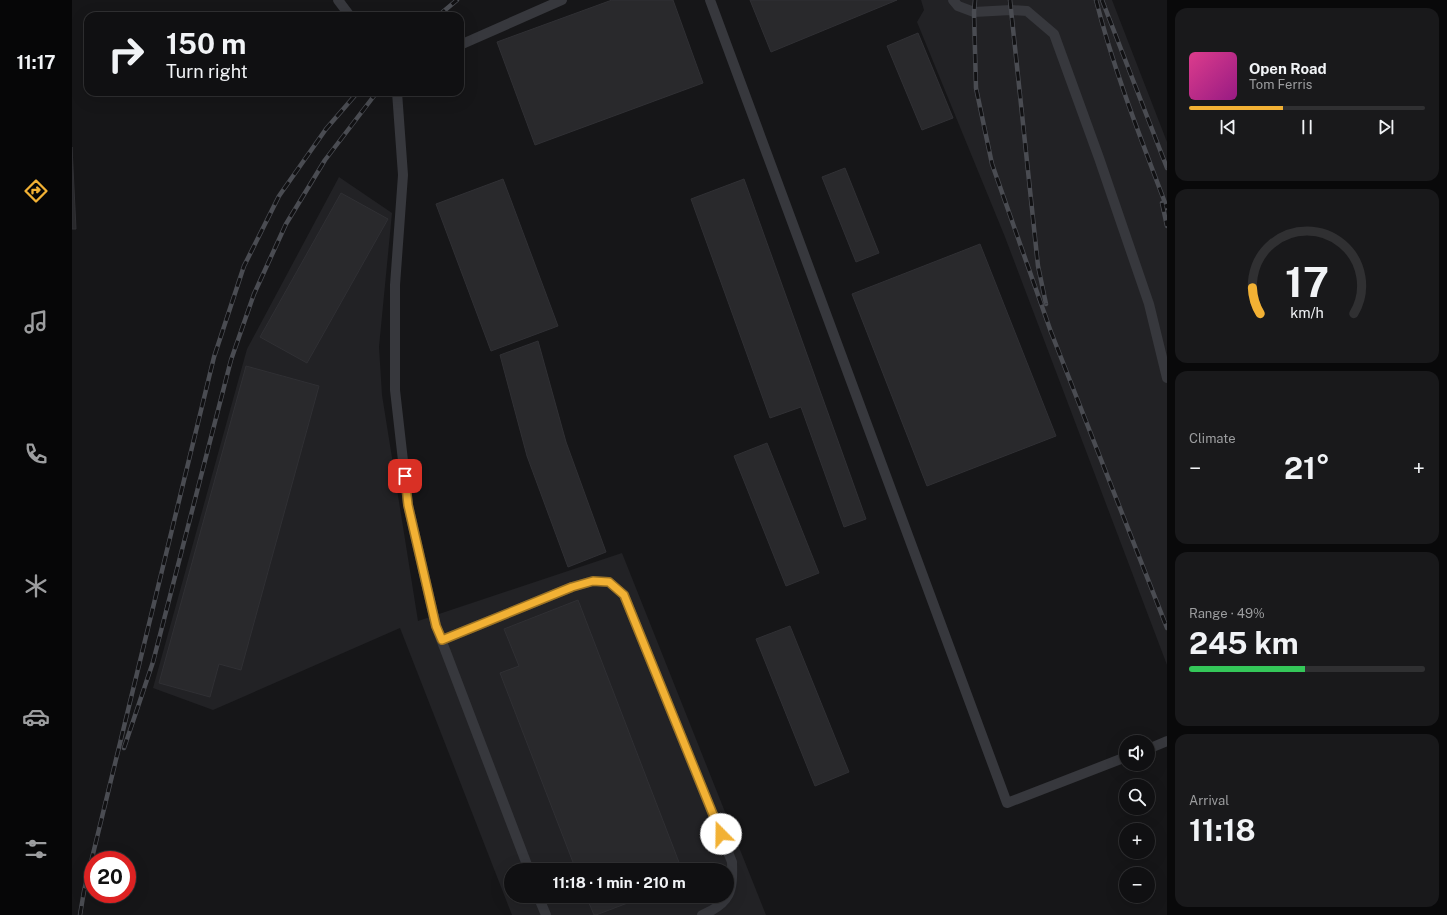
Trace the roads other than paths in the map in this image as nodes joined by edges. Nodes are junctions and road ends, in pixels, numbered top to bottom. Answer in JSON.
{"nodes":[{"id":1,"x":338,"y":0,"type":"edge"},
{"id":2,"x":562,"y":0,"type":"edge"},
{"id":3,"x":710,"y":0,"type":"edge"},
{"id":4,"x":953,"y":0,"type":"edge"},
{"id":5,"x":347,"y":12,"type":"edge"},
{"id":6,"x":464,"y":43,"type":"edge"},
{"id":7,"x":397,"y":96,"type":"edge"},
{"id":8,"x":1167,"y":378,"type":"edge"},
{"id":9,"x":442,"y":640,"type":"junction"},
{"id":10,"x":1167,"y":741,"type":"edge"},
{"id":11,"x":1155,"y":745,"type":"edge"},
{"id":12,"x":1119,"y":760,"type":"edge"},
{"id":13,"x":526,"y":863,"type":"edge"},
{"id":14,"x":541,"y":903,"type":"edge"},
{"id":15,"x":546,"y":915,"type":"edge"},
{"id":16,"x":702,"y":915,"type":"edge"}],
"edges":[{"from":1,"to":5,"type":"lane"},
{"from":2,"to":6,"type":"lane"},
{"from":3,"to":12,"type":"lane"},
{"from":4,"to":8,"type":"lane"},
{"from":7,"to":9,"type":"lane"},
{"from":9,"to":13,"type":"lane"},
{"from":9,"to":16,"type":"lane"},
{"from":10,"to":11,"type":"lane"},
{"from":14,"to":15,"type":"lane"}]}
